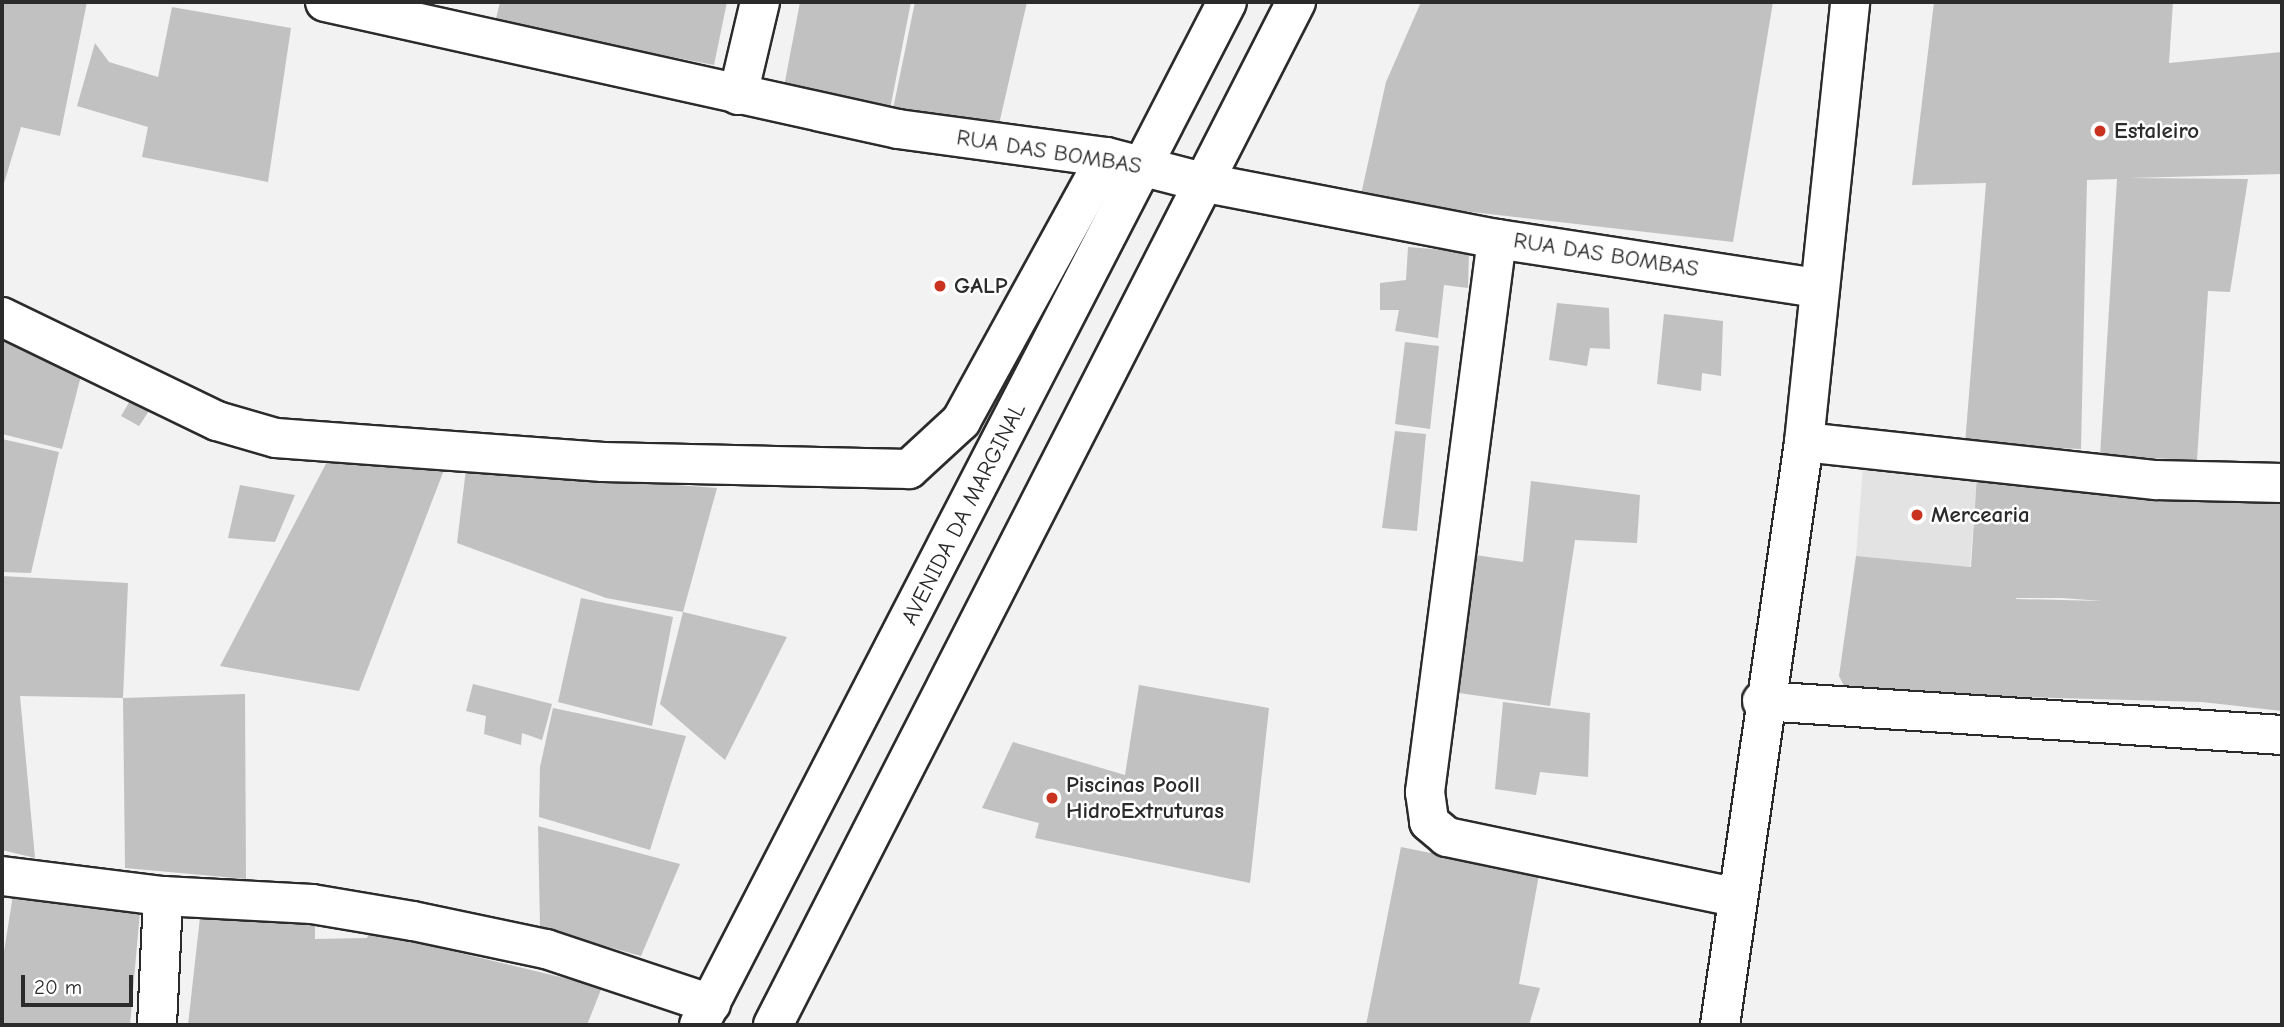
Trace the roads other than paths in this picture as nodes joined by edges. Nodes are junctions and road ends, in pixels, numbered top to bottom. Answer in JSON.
{"nodes":[{"id":1,"x":325,"y":2,"type":"edge"},
{"id":2,"x":760,"y":2,"type":"edge"},
{"id":3,"x":1227,"y":2,"type":"edge"},
{"id":4,"x":1296,"y":2,"type":"edge"},
{"id":5,"x":1850,"y":2,"type":"edge"},
{"id":6,"x":738,"y":94,"type":"junction"},
{"id":7,"x":1106,"y":157,"type":"junction"},
{"id":8,"x":1144,"y":165,"type":"junction"},
{"id":9,"x":1206,"y":183,"type":"junction"},
{"id":10,"x":1497,"y":239,"type":"junction"},
{"id":11,"x":1819,"y":288,"type":"junction"},
{"id":12,"x":2,"y":317,"type":"edge"},
{"id":13,"x":1804,"y":442,"type":"junction"},
{"id":14,"x":2282,"y":483,"type":"edge"},
{"id":15,"x":1762,"y":701,"type":"junction"},
{"id":16,"x":2282,"y":735,"type":"edge"},
{"id":17,"x":2,"y":876,"type":"edge"},
{"id":18,"x":163,"y":896,"type":"junction"},
{"id":19,"x":1735,"y":897,"type":"junction"},
{"id":20,"x":705,"y":1014,"type":"edge"},
{"id":21,"x":157,"y":1025,"type":"edge"},
{"id":22,"x":773,"y":1025,"type":"edge"},
{"id":23,"x":1720,"y":1025,"type":"edge"}],
"edges":[{"from":1,"to":6,"type":"street","name":"RUA DAS BOMBAS"},
{"from":2,"to":6,"type":"street"},
{"from":3,"to":8,"type":"street","name":"AVENIDA DA MARGINAL"},
{"from":4,"to":9,"type":"street"},
{"from":5,"to":11,"type":"street"},
{"from":6,"to":7,"type":"street","name":"RUA DAS BOMBAS"},
{"from":7,"to":8,"type":"street","name":"RUA DAS BOMBAS"},
{"from":7,"to":12,"type":"street"},
{"from":8,"to":9,"type":"street","name":"RUA DAS BOMBAS"},
{"from":8,"to":20,"type":"street","name":"AVENIDA DA MARGINAL"},
{"from":9,"to":10,"type":"street","name":"RUA DAS BOMBAS"},
{"from":9,"to":22,"type":"street"},
{"from":10,"to":11,"type":"street","name":"RUA DAS BOMBAS"},
{"from":10,"to":19,"type":"street"},
{"from":11,"to":13,"type":"street"},
{"from":13,"to":14,"type":"street"},
{"from":13,"to":15,"type":"street"},
{"from":15,"to":16,"type":"street"},
{"from":15,"to":19,"type":"street"},
{"from":17,"to":18,"type":"street"},
{"from":18,"to":20,"type":"street"},
{"from":18,"to":21,"type":"street"},
{"from":19,"to":23,"type":"street"}]}
